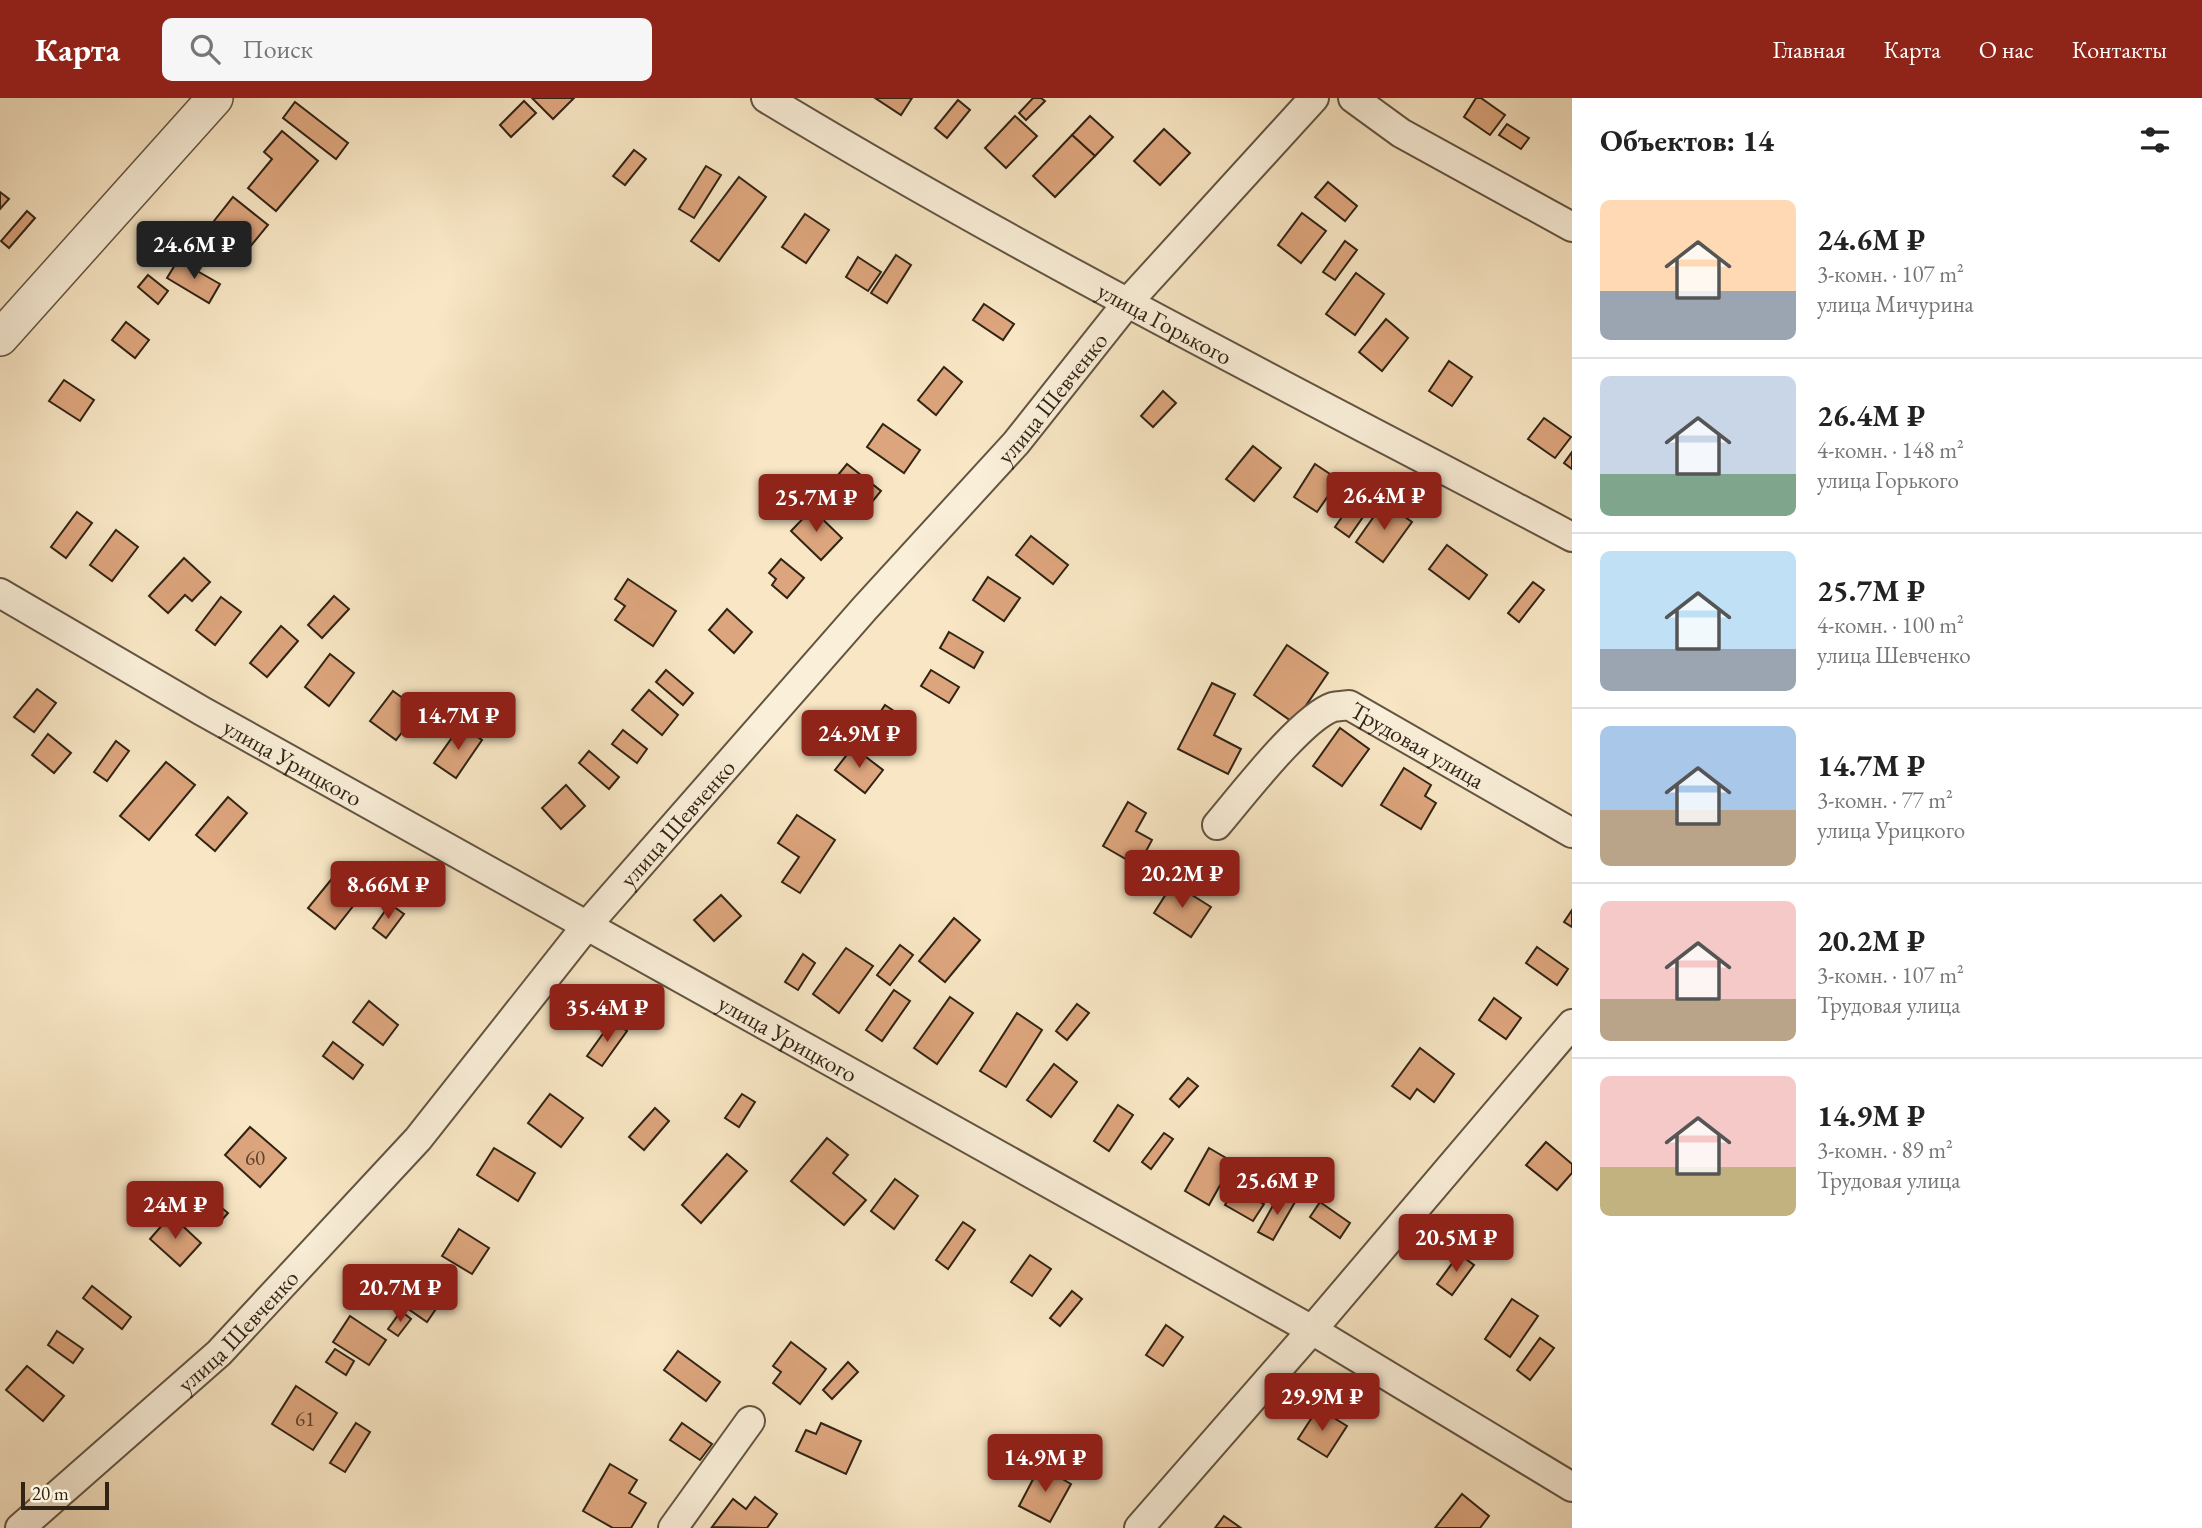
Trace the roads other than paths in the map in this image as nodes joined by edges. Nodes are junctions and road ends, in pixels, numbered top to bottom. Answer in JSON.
{"nodes":[{"id":1,"x":215,"y":98,"type":"edge"},
{"id":2,"x":766,"y":98,"type":"edge"},
{"id":3,"x":1314,"y":98,"type":"edge"},
{"id":4,"x":1353,"y":98,"type":"edge"},
{"id":5,"x":1572,"y":227,"type":"edge"},
{"id":6,"x":1128,"y":302,"type":"junction"},
{"id":7,"x":0,"y":338,"type":"edge"},
{"id":8,"x":1572,"y":537,"type":"edge"},
{"id":9,"x":0,"y":593,"type":"edge"},
{"id":10,"x":1217,"y":825,"type":"dead end"},
{"id":11,"x":1572,"y":833,"type":"edge"},
{"id":12,"x":588,"y":924,"type":"junction"},
{"id":13,"x":1572,"y":1024,"type":"edge"},
{"id":14,"x":1312,"y":1330,"type":"junction"},
{"id":15,"x":750,"y":1421,"type":"dead end"},
{"id":16,"x":1572,"y":1487,"type":"edge"},
{"id":17,"x":20,"y":1528,"type":"edge"},
{"id":18,"x":673,"y":1528,"type":"edge"},
{"id":19,"x":1139,"y":1528,"type":"edge"}],
"edges":[{"from":1,"to":7,"type":"street"},
{"from":2,"to":6,"type":"street","name":"улица Горького"},
{"from":3,"to":6,"type":"street","name":"улица Шевченко"},
{"from":4,"to":5,"type":"street"},
{"from":6,"to":8,"type":"street","name":"улица Горького"},
{"from":6,"to":12,"type":"street","name":"улица Шевченко"},
{"from":9,"to":12,"type":"street","name":"улица Урицкого"},
{"from":10,"to":11,"type":"street","name":"Трудовая улица"},
{"from":12,"to":14,"type":"street","name":"улица Урицкого"},
{"from":12,"to":17,"type":"street","name":"улица Шевченко"},
{"from":13,"to":14,"type":"street"},
{"from":14,"to":16,"type":"street","name":"улица Урицкого"},
{"from":14,"to":19,"type":"street"},
{"from":15,"to":18,"type":"street"}]}
